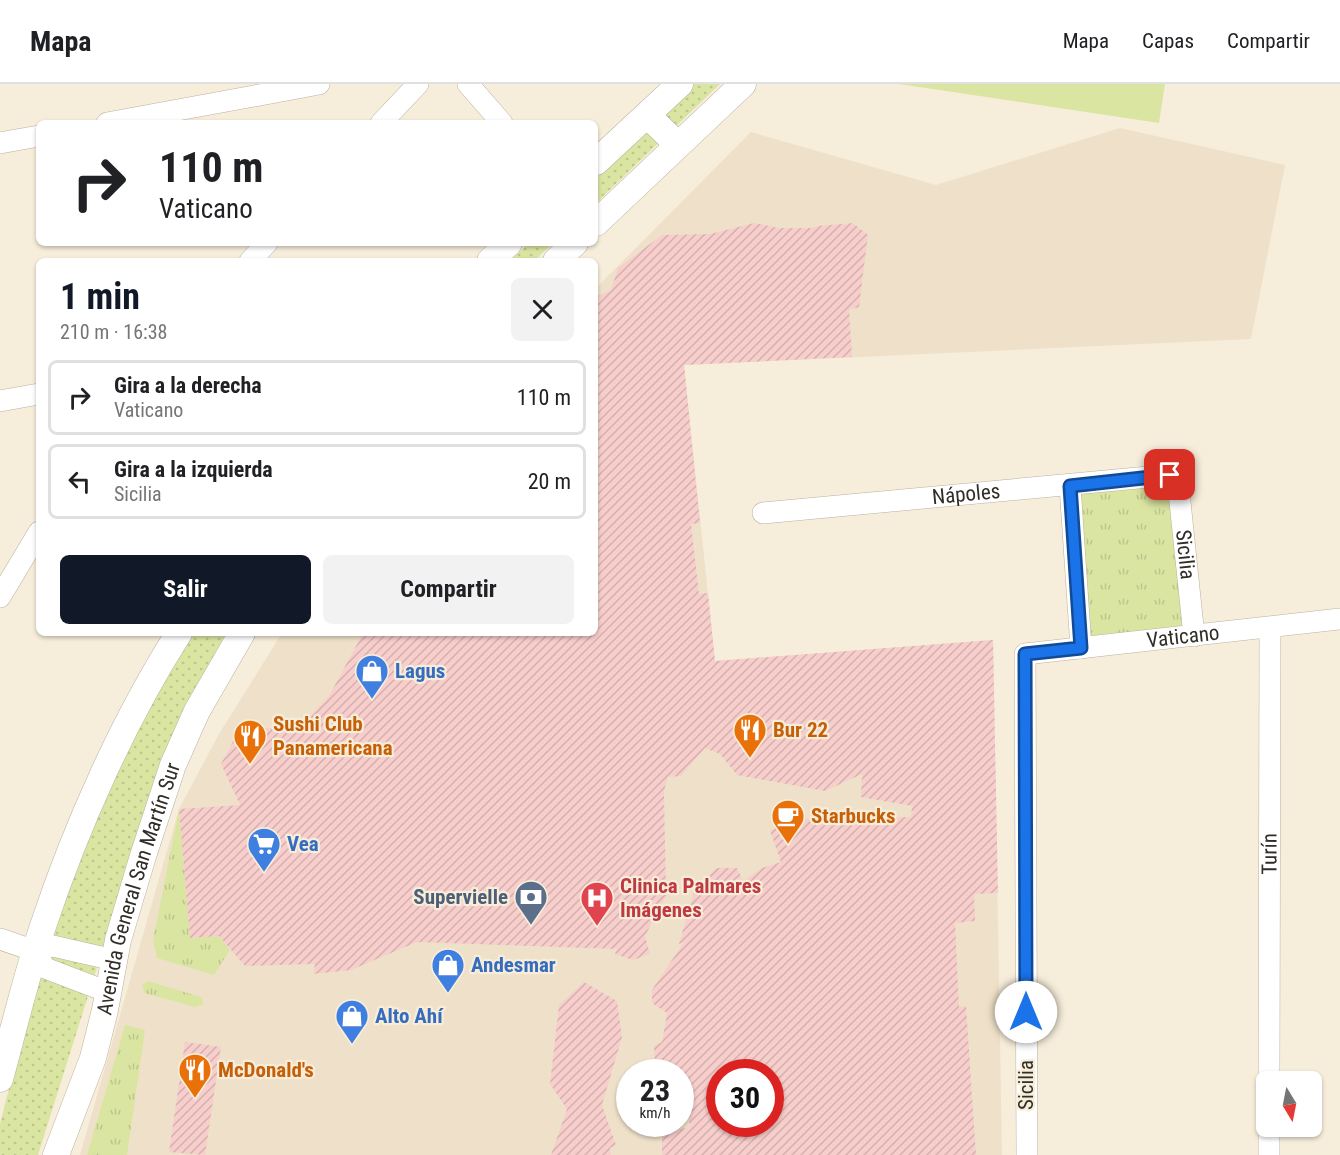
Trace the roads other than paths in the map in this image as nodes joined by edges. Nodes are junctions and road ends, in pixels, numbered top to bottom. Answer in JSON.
{"nodes":[{"id":1,"x":319,"y":84,"type":"edge"},
{"id":2,"x":418,"y":84,"type":"edge"},
{"id":3,"x":468,"y":84,"type":"edge"},
{"id":4,"x":680,"y":84,"type":"edge"},
{"id":5,"x":244,"y":91,"type":"edge"},
{"id":6,"x":734,"y":92,"type":"edge"},
{"id":7,"x":647,"y":115,"type":"junction"},
{"id":8,"x":120,"y":120,"type":"edge"},
{"id":9,"x":384,"y":120,"type":"edge"},
{"id":10,"x":499,"y":120,"type":"edge"},
{"id":11,"x":36,"y":137,"type":"edge"},
{"id":12,"x":0,"y":143,"type":"edge"},
{"id":13,"x":678,"y":144,"type":"junction"},
{"id":14,"x":598,"y":160,"type":"edge"},
{"id":15,"x":598,"y":221,"type":"edge"},
{"id":16,"x":264,"y":246,"type":"edge"},
{"id":17,"x":506,"y":246,"type":"edge"},
{"id":18,"x":572,"y":246,"type":"edge"},
{"id":19,"x":253,"y":258,"type":"edge"},
{"id":20,"x":493,"y":258,"type":"edge"},
{"id":21,"x":559,"y":258,"type":"edge"},
{"id":22,"x":36,"y":395,"type":"edge"},
{"id":23,"x":0,"y":401,"type":"edge"},
{"id":24,"x":1170,"y":475,"type":"joint"},
{"id":25,"x":1070,"y":486,"type":"junction"},
{"id":26,"x":763,"y":513,"type":"dead end"},
{"id":27,"x":36,"y":537,"type":"edge"},
{"id":28,"x":0,"y":597,"type":"edge"},
{"id":29,"x":1340,"y":619,"type":"edge"},
{"id":30,"x":1270,"y":628,"type":"junction"},
{"id":31,"x":177,"y":636,"type":"edge"},
{"id":32,"x":240,"y":636,"type":"edge"},
{"id":33,"x":1194,"y":636,"type":"junction"},
{"id":34,"x":1081,"y":648,"type":"junction"},
{"id":35,"x":1025,"y":654,"type":"joint"},
{"id":36,"x":0,"y":939,"type":"edge"},
{"id":37,"x":35,"y":951,"type":"junction"},
{"id":38,"x":114,"y":960,"type":"junction"},
{"id":39,"x":108,"y":992,"type":"junction"},
{"id":40,"x":1269,"y":1071,"type":"edge"},
{"id":41,"x":0,"y":1079,"type":"edge"},
{"id":42,"x":1269,"y":1137,"type":"edge"},
{"id":43,"x":56,"y":1155,"type":"edge"},
{"id":44,"x":1027,"y":1155,"type":"edge"},
{"id":45,"x":1269,"y":1155,"type":"edge"}],
"edges":[{"from":1,"to":5,"type":"street"},
{"from":2,"to":9,"type":"street"},
{"from":3,"to":10,"type":"street"},
{"from":4,"to":7,"type":"main road"},
{"from":5,"to":8,"type":"street"},
{"from":6,"to":13,"type":"main road"},
{"from":7,"to":13,"type":"main road"},
{"from":7,"to":14,"type":"main road"},
{"from":11,"to":12,"type":"street"},
{"from":13,"to":15,"type":"main road"},
{"from":16,"to":19,"type":"street"},
{"from":17,"to":20,"type":"main road"},
{"from":18,"to":21,"type":"main road"},
{"from":22,"to":23,"type":"street"},
{"from":24,"to":25,"type":"street","name":"Nápoles"},
{"from":24,"to":33,"type":"street","name":"Sicilia"},
{"from":25,"to":26,"type":"street","name":"Nápoles"},
{"from":25,"to":34,"type":"street"},
{"from":27,"to":28,"type":"street"},
{"from":29,"to":30,"type":"street","name":"Vaticano"},
{"from":30,"to":33,"type":"street","name":"Vaticano"},
{"from":30,"to":40,"type":"street","name":"Turín"},
{"from":31,"to":37,"type":"main road"},
{"from":32,"to":38,"type":"main road","name":"Avenida General San Martín Sur"},
{"from":33,"to":34,"type":"street","name":"Vaticano"},
{"from":34,"to":35,"type":"street","name":"Vaticano"},
{"from":35,"to":44,"type":"street","name":"Sicilia"},
{"from":36,"to":37,"type":"street"},
{"from":37,"to":38,"type":"street"},
{"from":37,"to":39,"type":"street"},
{"from":37,"to":41,"type":"main road"},
{"from":38,"to":39,"type":"main road","name":"Avenida General San Martín Sur"},
{"from":39,"to":43,"type":"main road","name":"Avenida General San Martín Sur"},
{"from":42,"to":45,"type":"street"}]}
